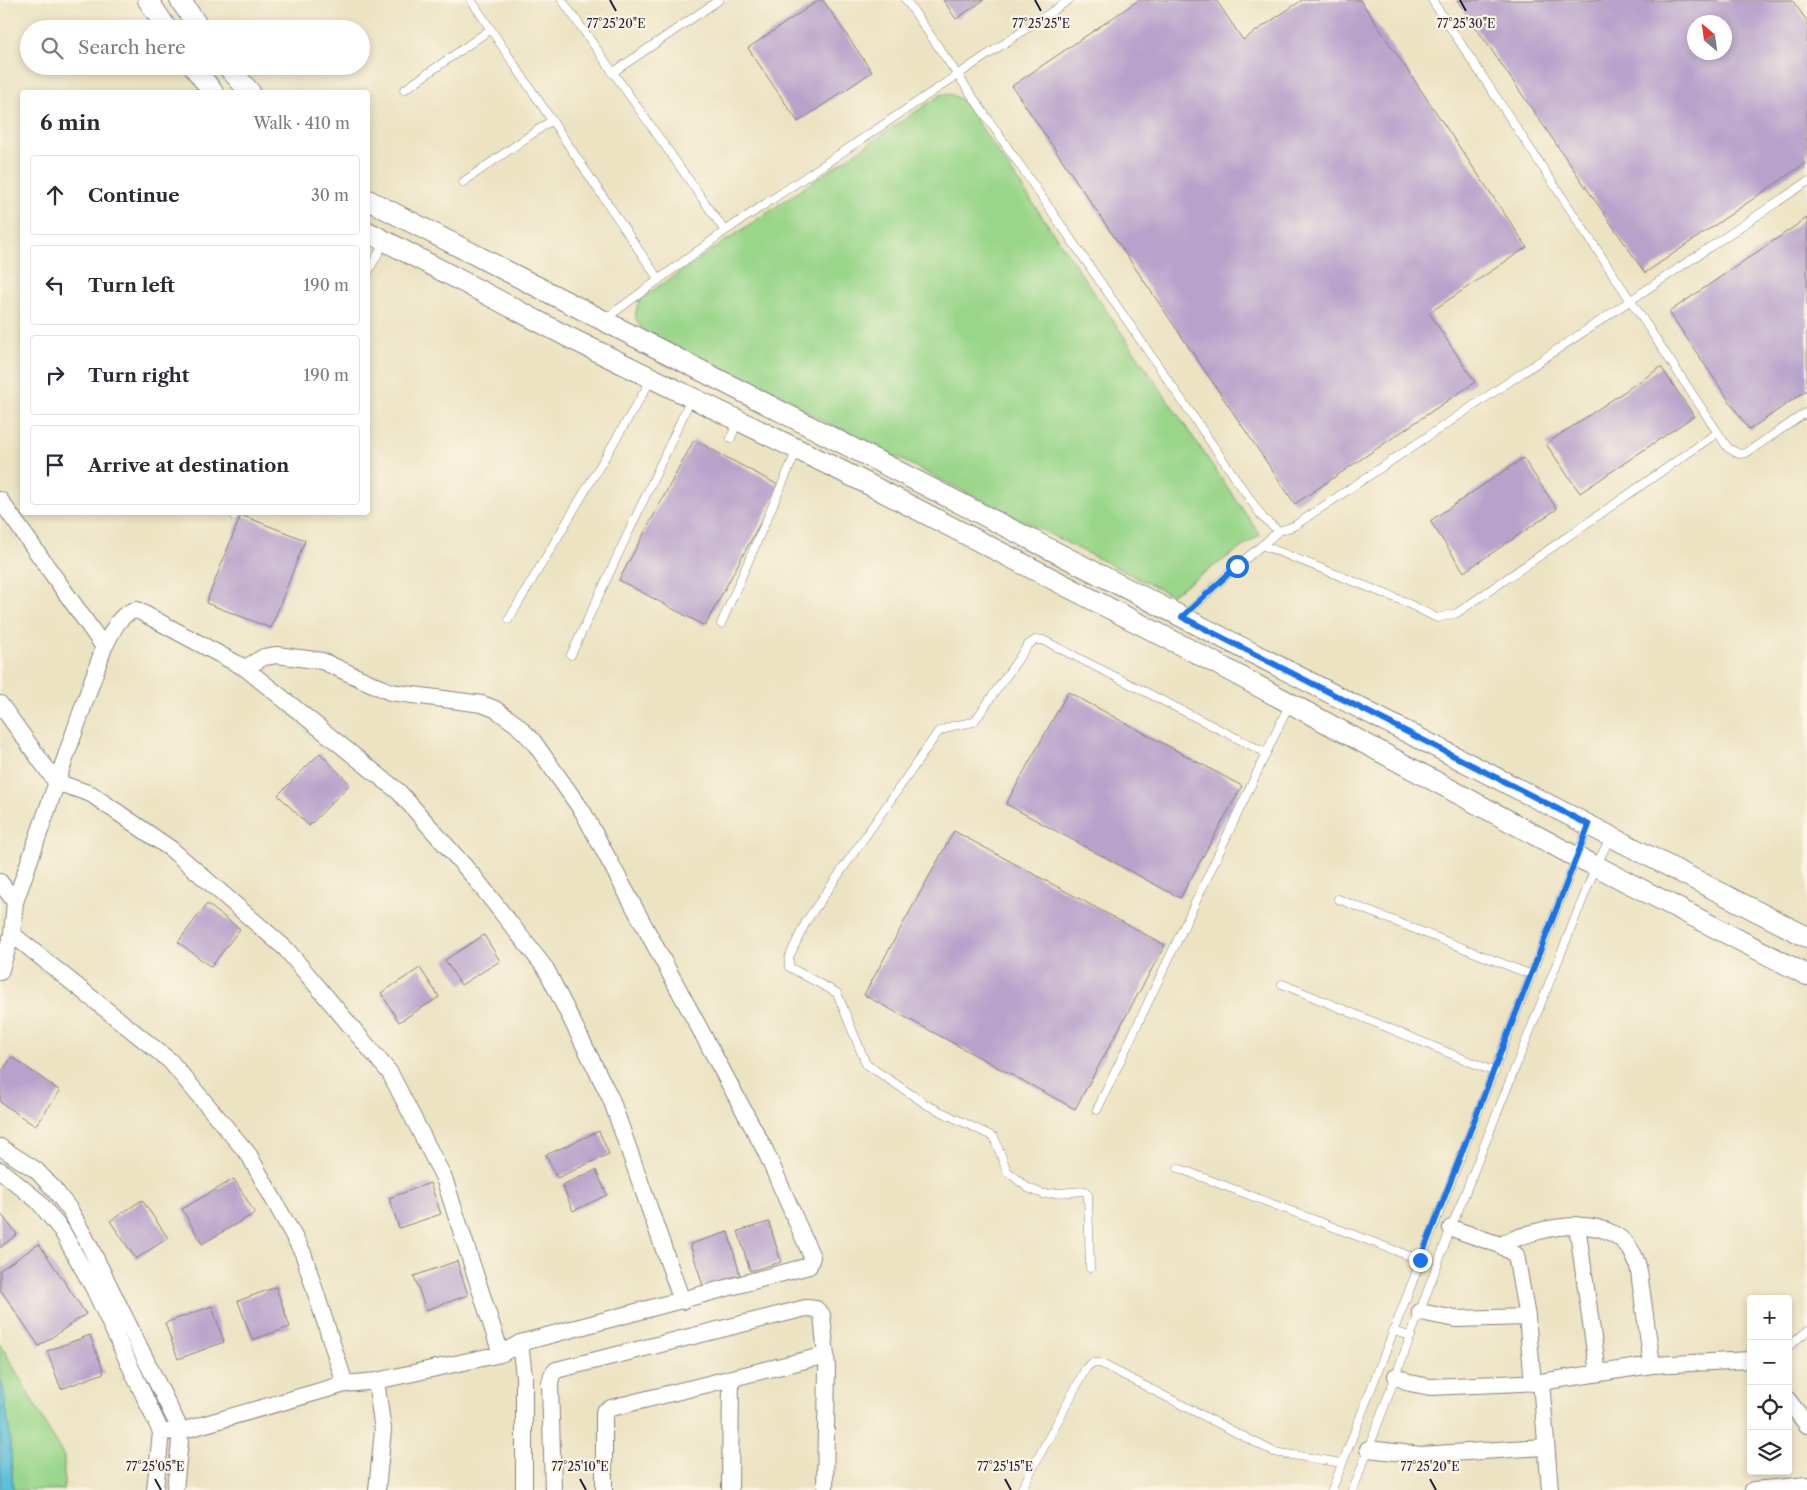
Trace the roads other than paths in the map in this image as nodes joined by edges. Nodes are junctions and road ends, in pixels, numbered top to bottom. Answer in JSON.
{"nodes":[{"id":1,"x":148,"y":0,"type":"edge"},
{"id":2,"x":180,"y":0,"type":"edge"},
{"id":3,"x":471,"y":0,"type":"edge"},
{"id":4,"x":562,"y":0,"type":"edge"},
{"id":5,"x":719,"y":0,"type":"edge"},
{"id":6,"x":906,"y":0,"type":"edge"},
{"id":7,"x":1069,"y":0,"type":"edge"},
{"id":8,"x":1432,"y":0,"type":"edge"},
{"id":9,"x":161,"y":20,"type":"edge"},
{"id":10,"x":194,"y":20,"type":"edge"},
{"id":11,"x":491,"y":29,"type":"junction"},
{"id":12,"x":612,"y":73,"type":"junction"},
{"id":13,"x":200,"y":75,"type":"edge"},
{"id":14,"x":236,"y":75,"type":"edge"},
{"id":15,"x":956,"y":77,"type":"junction"},
{"id":16,"x":212,"y":90,"type":"edge"},
{"id":17,"x":248,"y":90,"type":"edge"},
{"id":18,"x":404,"y":90,"type":"dead end"},
{"id":19,"x":552,"y":120,"type":"junction"},
{"id":20,"x":463,"y":182,"type":"dead end"},
{"id":21,"x":1807,"y":182,"type":"edge"},
{"id":22,"x":370,"y":201,"type":"edge"},
{"id":23,"x":725,"y":231,"type":"junction"},
{"id":24,"x":376,"y":236,"type":"edge"},
{"id":25,"x":370,"y":263,"type":"edge"},
{"id":26,"x":659,"y":280,"type":"junction"},
{"id":27,"x":1632,"y":300,"type":"junction"},
{"id":28,"x":603,"y":321,"type":"junction"},
{"id":29,"x":652,"y":378,"type":"junction"},
{"id":30,"x":691,"y":397,"type":"junction"},
{"id":31,"x":1807,"y":412,"type":"edge"},
{"id":32,"x":1717,"y":433,"type":"junction"},
{"id":33,"x":798,"y":450,"type":"junction"},
{"id":34,"x":942,"y":494,"type":"junction"},
{"id":35,"x":0,"y":500,"type":"edge"},
{"id":36,"x":931,"y":516,"type":"junction"},
{"id":37,"x":1279,"y":531,"type":"junction"},
{"id":38,"x":1262,"y":545,"type":"junction"},
{"id":39,"x":1182,"y":617,"type":"junction"},
{"id":40,"x":509,"y":619,"type":"dead end"},
{"id":41,"x":721,"y":624,"type":"dead end"},
{"id":42,"x":104,"y":647,"type":"junction"},
{"id":43,"x":571,"y":655,"type":"dead end"},
{"id":44,"x":245,"y":668,"type":"junction"},
{"id":45,"x":1290,"y":703,"type":"junction"},
{"id":46,"x":0,"y":704,"type":"edge"},
{"id":47,"x":1266,"y":753,"type":"junction"},
{"id":48,"x":56,"y":782,"type":"junction"},
{"id":49,"x":1589,"y":825,"type":"junction"},
{"id":50,"x":1611,"y":836,"type":"junction"},
{"id":51,"x":1576,"y":857,"type":"junction"},
{"id":52,"x":1596,"y":866,"type":"junction"},
{"id":53,"x":0,"y":882,"type":"edge"},
{"id":54,"x":1338,"y":899,"type":"dead end"},
{"id":55,"x":15,"y":902,"type":"junction"},
{"id":56,"x":12,"y":934,"type":"junction"},
{"id":57,"x":1807,"y":937,"type":"edge"},
{"id":58,"x":0,"y":972,"type":"edge"},
{"id":59,"x":1532,"y":975,"type":"junction"},
{"id":60,"x":1807,"y":975,"type":"edge"},
{"id":61,"x":1282,"y":984,"type":"dead end"},
{"id":62,"x":1495,"y":1072,"type":"junction"},
{"id":63,"x":1096,"y":1110,"type":"dead end"},
{"id":64,"x":0,"y":1147,"type":"edge"},
{"id":65,"x":1178,"y":1168,"type":"dead end"},
{"id":66,"x":0,"y":1170,"type":"edge"},
{"id":67,"x":1577,"y":1225,"type":"junction"},
{"id":68,"x":1451,"y":1228,"type":"junction"},
{"id":69,"x":1500,"y":1245,"type":"junction"},
{"id":70,"x":1420,"y":1260,"type":"junction"},
{"id":71,"x":1090,"y":1268,"type":"dead end"},
{"id":72,"x":682,"y":1301,"type":"junction"},
{"id":73,"x":1420,"y":1312,"type":"junction"},
{"id":74,"x":1527,"y":1317,"type":"junction"},
{"id":75,"x":1392,"y":1331,"type":"junction"},
{"id":76,"x":1807,"y":1331,"type":"edge"},
{"id":77,"x":1411,"y":1336,"type":"junction"},
{"id":78,"x":520,"y":1343,"type":"junction"},
{"id":79,"x":1792,"y":1344,"type":"edge"},
{"id":80,"x":501,"y":1354,"type":"junction"},
{"id":81,"x":826,"y":1354,"type":"junction"},
{"id":82,"x":1747,"y":1360,"type":"edge"},
{"id":83,"x":1652,"y":1365,"type":"junction"},
{"id":84,"x":1598,"y":1373,"type":"junction"},
{"id":85,"x":1396,"y":1376,"type":"junction"},
{"id":86,"x":731,"y":1378,"type":"junction"},
{"id":87,"x":376,"y":1381,"type":"junction"},
{"id":88,"x":1537,"y":1383,"type":"junction"},
{"id":89,"x":345,"y":1384,"type":"junction"},
{"id":90,"x":1792,"y":1405,"type":"edge"},
{"id":91,"x":1807,"y":1425,"type":"edge"},
{"id":92,"x":181,"y":1431,"type":"junction"},
{"id":93,"x":161,"y":1432,"type":"junction"},
{"id":94,"x":1544,"y":1446,"type":"junction"},
{"id":95,"x":1368,"y":1449,"type":"junction"},
{"id":96,"x":1342,"y":1463,"type":"junction"},
{"id":97,"x":1807,"y":1485,"type":"edge"},
{"id":98,"x":155,"y":1490,"type":"edge"},
{"id":99,"x":175,"y":1490,"type":"edge"},
{"id":100,"x":377,"y":1490,"type":"edge"},
{"id":101,"x":524,"y":1490,"type":"edge"},
{"id":102,"x":553,"y":1490,"type":"edge"},
{"id":103,"x":604,"y":1490,"type":"edge"},
{"id":104,"x":730,"y":1490,"type":"edge"},
{"id":105,"x":825,"y":1490,"type":"edge"},
{"id":106,"x":1021,"y":1490,"type":"edge"},
{"id":107,"x":1332,"y":1490,"type":"edge"},
{"id":108,"x":1353,"y":1490,"type":"edge"},
{"id":109,"x":1550,"y":1490,"type":"edge"},
{"id":110,"x":1753,"y":1490,"type":"edge"}],
"edges":[{"from":1,"to":9,"type":"street"},
{"from":2,"to":10,"type":"street"},
{"from":3,"to":11,"type":"lane"},
{"from":4,"to":12,"type":"lane"},
{"from":5,"to":12,"type":"lane"},
{"from":6,"to":15,"type":"lane"},
{"from":7,"to":15,"type":"lane"},
{"from":8,"to":27,"type":"lane"},
{"from":11,"to":18,"type":"lane"},
{"from":11,"to":19,"type":"lane"},
{"from":12,"to":23,"type":"lane"},
{"from":13,"to":16,"type":"street"},
{"from":14,"to":17,"type":"street"},
{"from":15,"to":23,"type":"lane"},
{"from":15,"to":37,"type":"lane"},
{"from":19,"to":20,"type":"lane"},
{"from":19,"to":26,"type":"lane"},
{"from":21,"to":27,"type":"lane"},
{"from":22,"to":28,"type":"street"},
{"from":23,"to":26,"type":"lane"},
{"from":24,"to":25,"type":"lane"},
{"from":24,"to":29,"type":"street"},
{"from":26,"to":28,"type":"lane"},
{"from":27,"to":32,"type":"lane"},
{"from":27,"to":37,"type":"lane"},
{"from":28,"to":34,"type":"street"},
{"from":29,"to":30,"type":"street"},
{"from":29,"to":40,"type":"lane"},
{"from":30,"to":33,"type":"street"},
{"from":30,"to":43,"type":"lane"},
{"from":31,"to":32,"type":"lane"},
{"from":32,"to":38,"type":"lane"},
{"from":33,"to":36,"type":"street"},
{"from":33,"to":41,"type":"lane"},
{"from":34,"to":36,"type":"street"},
{"from":34,"to":39,"type":"street"},
{"from":35,"to":42,"type":"street"},
{"from":36,"to":45,"type":"street"},
{"from":37,"to":38,"type":"lane"},
{"from":38,"to":39,"type":"lane"},
{"from":39,"to":49,"type":"street"},
{"from":42,"to":44,"type":"street"},
{"from":42,"to":48,"type":"street"},
{"from":44,"to":72,"type":"street"},
{"from":44,"to":72,"type":"street"},
{"from":45,"to":47,"type":"lane"},
{"from":45,"to":51,"type":"street"},
{"from":46,"to":48,"type":"street"},
{"from":47,"to":63,"type":"lane"},
{"from":47,"to":71,"type":"lane"},
{"from":48,"to":55,"type":"street"},
{"from":48,"to":80,"type":"street"},
{"from":49,"to":50,"type":"street"},
{"from":49,"to":51,"type":"lane"},
{"from":50,"to":52,"type":"lane"},
{"from":50,"to":57,"type":"street"},
{"from":51,"to":52,"type":"street"},
{"from":51,"to":59,"type":"lane"},
{"from":52,"to":60,"type":"street"},
{"from":52,"to":68,"type":"lane"},
{"from":53,"to":55,"type":"street"},
{"from":54,"to":59,"type":"lane"},
{"from":55,"to":56,"type":"street"},
{"from":56,"to":58,"type":"street"},
{"from":56,"to":89,"type":"street"},
{"from":59,"to":62,"type":"lane"},
{"from":61,"to":62,"type":"lane"},
{"from":62,"to":70,"type":"lane"},
{"from":64,"to":92,"type":"street"},
{"from":65,"to":70,"type":"lane"},
{"from":66,"to":93,"type":"street"},
{"from":67,"to":69,"type":"street"},
{"from":67,"to":83,"type":"street"},
{"from":67,"to":84,"type":"street"},
{"from":68,"to":69,"type":"street"},
{"from":68,"to":73,"type":"lane"},
{"from":69,"to":74,"type":"street"},
{"from":70,"to":75,"type":"lane"},
{"from":72,"to":78,"type":"street"},
{"from":73,"to":74,"type":"street"},
{"from":73,"to":77,"type":"lane"},
{"from":74,"to":88,"type":"street"},
{"from":75,"to":77,"type":"lane"},
{"from":75,"to":96,"type":"lane"},
{"from":76,"to":79,"type":"lane"},
{"from":77,"to":85,"type":"lane"},
{"from":78,"to":80,"type":"street"},
{"from":78,"to":101,"type":"street"},
{"from":80,"to":87,"type":"street"},
{"from":81,"to":86,"type":"street"},
{"from":81,"to":102,"type":"street"},
{"from":81,"to":105,"type":"street"},
{"from":82,"to":83,"type":"street"},
{"from":83,"to":84,"type":"street"},
{"from":84,"to":88,"type":"street"},
{"from":85,"to":88,"type":"street"},
{"from":85,"to":95,"type":"lane"},
{"from":86,"to":103,"type":"street"},
{"from":86,"to":104,"type":"street"},
{"from":87,"to":89,"type":"street"},
{"from":87,"to":100,"type":"street"},
{"from":88,"to":94,"type":"street"},
{"from":89,"to":92,"type":"street"},
{"from":90,"to":91,"type":"street"},
{"from":92,"to":93,"type":"street"},
{"from":92,"to":99,"type":"street"},
{"from":93,"to":98,"type":"street"},
{"from":94,"to":95,"type":"street"},
{"from":94,"to":109,"type":"street"},
{"from":95,"to":108,"type":"lane"},
{"from":96,"to":106,"type":"lane"},
{"from":96,"to":107,"type":"lane"},
{"from":97,"to":110,"type":"street"}]}
